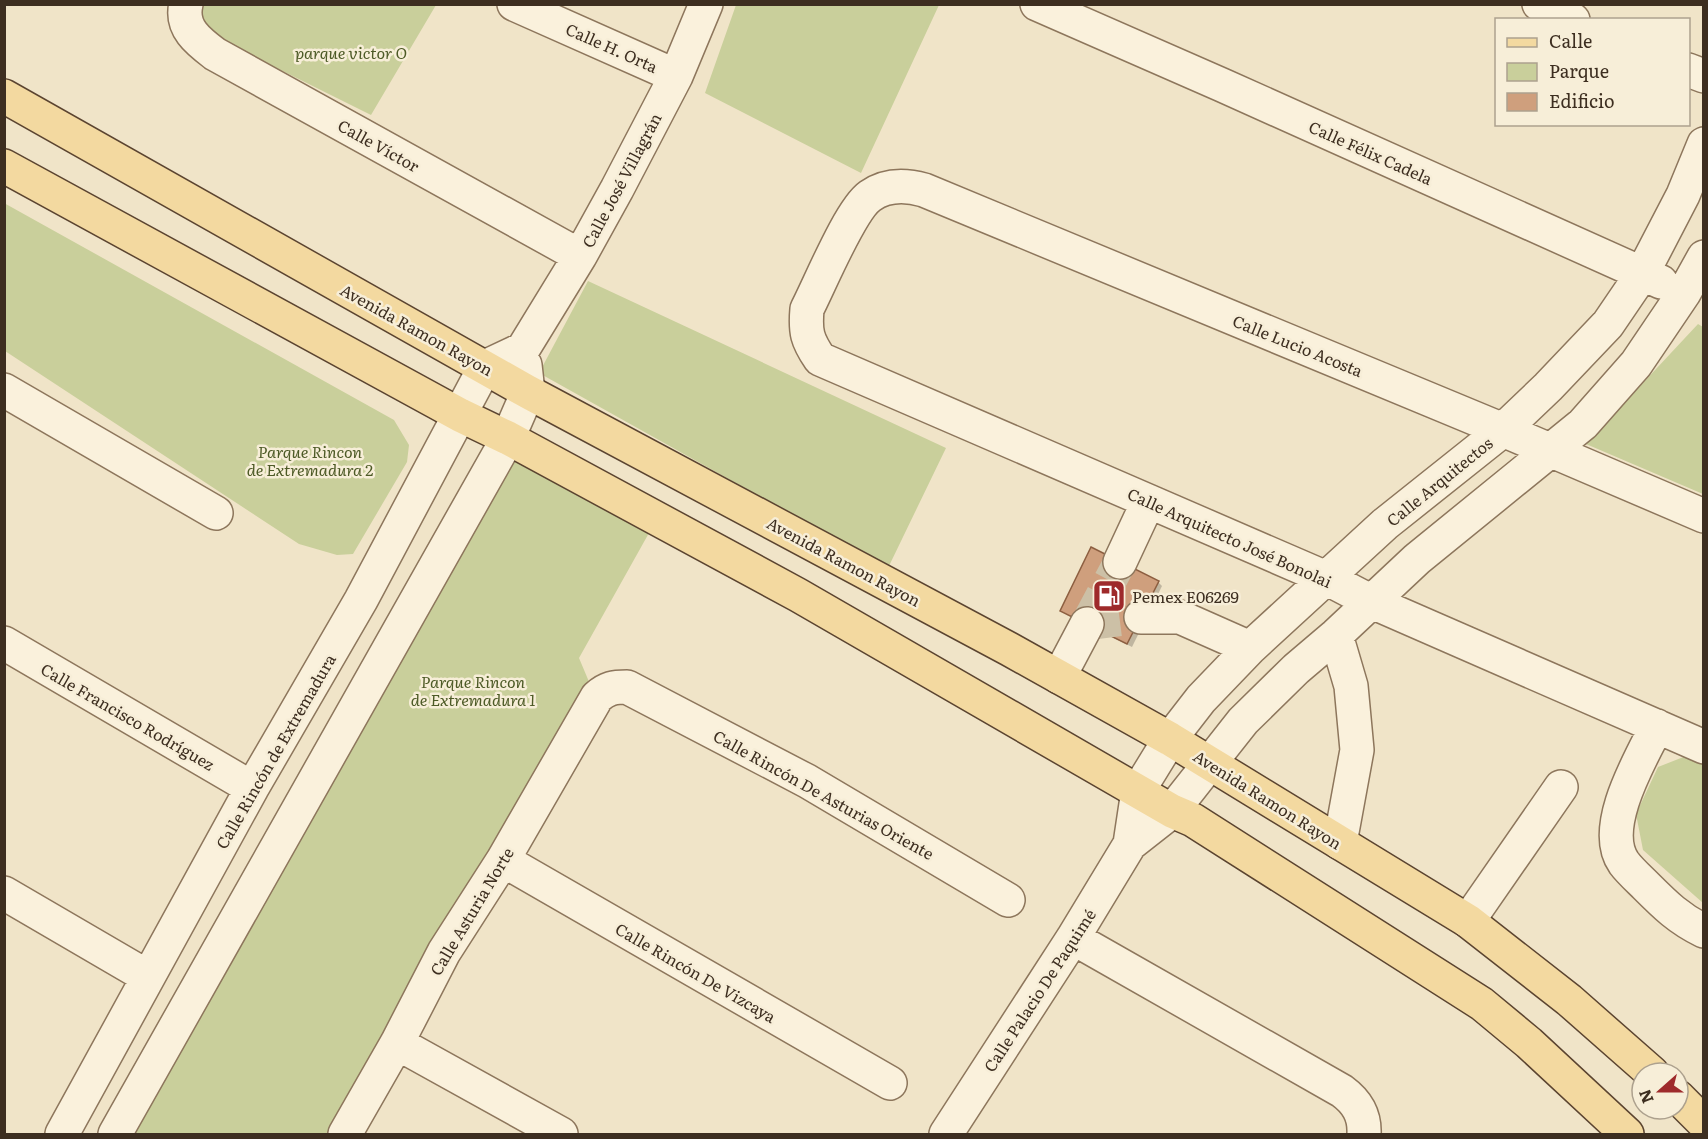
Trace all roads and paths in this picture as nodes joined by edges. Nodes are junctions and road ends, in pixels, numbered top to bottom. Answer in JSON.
{"nodes":[{"id":1,"x":514,"y":4,"type":"edge"},
{"id":2,"x":706,"y":4,"type":"edge"},
{"id":3,"x":1037,"y":4,"type":"edge"},
{"id":4,"x":1539,"y":4,"type":"edge"},
{"id":5,"x":187,"y":14,"type":"edge"},
{"id":6,"x":1570,"y":18,"type":"edge"},
{"id":7,"x":1690,"y":70,"type":"edge"},
{"id":8,"x":676,"y":76,"type":"junction"},
{"id":9,"x":1704,"y":76,"type":"edge"},
{"id":10,"x":4,"y":96,"type":"edge"},
{"id":11,"x":1704,"y":144,"type":"edge"},
{"id":12,"x":4,"y":166,"type":"edge"},
{"id":13,"x":580,"y":256,"type":"junction"},
{"id":14,"x":1704,"y":257,"type":"edge"},
{"id":15,"x":1642,"y":274,"type":"junction"},
{"id":16,"x":1694,"y":297,"type":"edge"},
{"id":17,"x":809,"y":342,"type":"joint"},
{"id":18,"x":523,"y":349,"type":"junction"},
{"id":19,"x":485,"y":367,"type":"junction"},
{"id":20,"x":4,"y":390,"type":"edge"},
{"id":21,"x":528,"y":392,"type":"junction"},
{"id":22,"x":460,"y":416,"type":"junction"},
{"id":23,"x":1503,"y":430,"type":"junction"},
{"id":24,"x":508,"y":438,"type":"junction"},
{"id":25,"x":1551,"y":450,"type":"junction"},
{"id":26,"x":1148,"y":502,"type":"junction"},
{"id":27,"x":216,"y":513,"type":"dead end"},
{"id":28,"x":1704,"y":516,"type":"edge"},
{"id":29,"x":1120,"y":562,"type":"tunnel mouth"},
{"id":30,"x":1326,"y":578,"type":"junction"},
{"id":31,"x":1372,"y":602,"type":"junction"},
{"id":32,"x":1141,"y":617,"type":"tunnel mouth"},
{"id":33,"x":1087,"y":624,"type":"dead end"},
{"id":34,"x":1336,"y":635,"type":"junction"},
{"id":35,"x":4,"y":643,"type":"edge"},
{"id":36,"x":1250,"y":648,"type":"junction"},
{"id":37,"x":1059,"y":677,"type":"junction"},
{"id":38,"x":604,"y":691,"type":"joint"},
{"id":39,"x":1657,"y":726,"type":"junction"},
{"id":40,"x":1170,"y":738,"type":"junction"},
{"id":41,"x":1704,"y":747,"type":"edge"},
{"id":42,"x":1210,"y":763,"type":"junction"},
{"id":43,"x":1561,"y":786,"type":"dead end"},
{"id":44,"x":252,"y":788,"type":"junction"},
{"id":45,"x":1138,"y":791,"type":"junction"},
{"id":46,"x":1172,"y":811,"type":"junction"},
{"id":47,"x":1340,"y":843,"type":"junction"},
{"id":48,"x":1130,"y":844,"type":"junction"},
{"id":49,"x":503,"y":860,"type":"junction"},
{"id":50,"x":4,"y":893,"type":"edge"},
{"id":51,"x":1008,"y":900,"type":"dead end"},
{"id":52,"x":1468,"y":921,"type":"junction"},
{"id":53,"x":1704,"y":931,"type":"edge"},
{"id":54,"x":1073,"y":938,"type":"junction"},
{"id":55,"x":148,"y":977,"type":"junction"},
{"id":56,"x":397,"y":1042,"type":"junction"},
{"id":57,"x":1638,"y":1061,"type":"edge"},
{"id":58,"x":890,"y":1083,"type":"dead end"},
{"id":59,"x":1690,"y":1109,"type":"edge"},
{"id":60,"x":1704,"y":1123,"type":"edge"},
{"id":61,"x":1363,"y":1124,"type":"edge"},
{"id":62,"x":62,"y":1134,"type":"edge"},
{"id":63,"x":115,"y":1134,"type":"edge"},
{"id":64,"x":345,"y":1134,"type":"edge"},
{"id":65,"x":561,"y":1134,"type":"edge"},
{"id":66,"x":946,"y":1134,"type":"edge"},
{"id":67,"x":1627,"y":1134,"type":"edge"}],
"edges":[{"from":1,"to":8,"type":"street","name":"Calle H. Orta"},
{"from":2,"to":8,"type":"street","name":"Calle José Villagrán"},
{"from":3,"to":15,"type":"street","name":"Calle Félix Cadela"},
{"from":4,"to":6,"type":"street"},
{"from":5,"to":13,"type":"street","name":"Calle Víctor"},
{"from":7,"to":9,"type":"street"},
{"from":8,"to":13,"type":"street","name":"Calle José Villagrán"},
{"from":10,"to":19,"type":"main road","name":"Avenida Ramon Rayon"},
{"from":11,"to":15,"type":"street","name":"Calle Arquitectos"},
{"from":12,"to":22,"type":"main road"},
{"from":13,"to":18,"type":"street","name":"Calle José Villagrán"},
{"from":14,"to":16,"type":"street"},
{"from":15,"to":16,"type":"street","name":"Calle Félix Cadela"},
{"from":15,"to":23,"type":"street","name":"Calle Arquitectos"},
{"from":16,"to":25,"type":"street"},
{"from":17,"to":23,"type":"street","name":"Calle Lucio Acosta"},
{"from":17,"to":26,"type":"street","name":"Calle Arquitecto José Bonolai"},
{"from":18,"to":19,"type":"street"},
{"from":18,"to":21,"type":"street"},
{"from":19,"to":21,"type":"main road","name":"Avenida Ramon Rayon"},
{"from":19,"to":22,"type":"street","name":"Calle Rincón de Extremadura"},
{"from":20,"to":27,"type":"street"},
{"from":21,"to":24,"type":"street"},
{"from":21,"to":37,"type":"main road","name":"Avenida Ramon Rayon"},
{"from":22,"to":24,"type":"main road"},
{"from":22,"to":44,"type":"street","name":"Calle Rincón de Extremadura"},
{"from":23,"to":25,"type":"street","name":"Calle Lucio Acosta"},
{"from":23,"to":30,"type":"street","name":"Calle Arquitectos"},
{"from":24,"to":45,"type":"main road"},
{"from":24,"to":63,"type":"street"},
{"from":25,"to":28,"type":"street","name":"Calle Lucio Acosta"},
{"from":25,"to":31,"type":"street"},
{"from":26,"to":29,"type":"street"},
{"from":26,"to":30,"type":"street","name":"Calle Arquitecto José Bonolai"},
{"from":30,"to":31,"type":"street","name":"Calle Arquitecto José Bonolai"},
{"from":30,"to":36,"type":"street","name":"Calle Arquitectos"},
{"from":31,"to":34,"type":"street"},
{"from":31,"to":39,"type":"street","name":"Calle Arquitecto José Bonolai"},
{"from":32,"to":36,"type":"street"},
{"from":33,"to":37,"type":"street"},
{"from":34,"to":42,"type":"street"},
{"from":34,"to":47,"type":"street"},
{"from":35,"to":44,"type":"street","name":"Calle Francisco Rodríguez"},
{"from":36,"to":40,"type":"street","name":"Calle Arquitectos"},
{"from":37,"to":40,"type":"main road","name":"Avenida Ramon Rayon"},
{"from":38,"to":49,"type":"street","name":"Calle Asturia Norte"},
{"from":38,"to":51,"type":"street","name":"Calle Rincón De Asturias Oriente"},
{"from":39,"to":41,"type":"street","name":"Calle Arquitecto José Bonolai"},
{"from":39,"to":53,"type":"street"},
{"from":40,"to":42,"type":"main road","name":"Avenida Ramon Rayon"},
{"from":40,"to":45,"type":"street","name":"Calle Arquitectos"},
{"from":42,"to":46,"type":"street"},
{"from":42,"to":47,"type":"main road","name":"Avenida Ramon Rayon"},
{"from":43,"to":52,"type":"street"},
{"from":44,"to":55,"type":"street","name":"Calle Rincón de Extremadura"},
{"from":45,"to":46,"type":"main road"},
{"from":45,"to":48,"type":"street","name":"Calle Palacio De Paquimé"},
{"from":46,"to":48,"type":"street","name":"Calle Palacio De Paquimé"},
{"from":46,"to":67,"type":"main road"},
{"from":47,"to":52,"type":"main road","name":"Avenida Ramon Rayon"},
{"from":48,"to":54,"type":"street","name":"Calle Palacio De Paquimé"},
{"from":49,"to":56,"type":"street","name":"Calle Asturia Norte"},
{"from":49,"to":58,"type":"street","name":"Calle Rincón De Vizcaya"},
{"from":50,"to":55,"type":"street"},
{"from":52,"to":57,"type":"main road","name":"Avenida Ramon Rayon"},
{"from":54,"to":61,"type":"street"},
{"from":54,"to":66,"type":"street","name":"Calle Palacio De Paquimé"},
{"from":55,"to":62,"type":"street","name":"Calle Rincón de Extremadura"},
{"from":56,"to":64,"type":"street","name":"Calle Asturia Norte"},
{"from":56,"to":65,"type":"street"},
{"from":59,"to":60,"type":"main road"}]}
